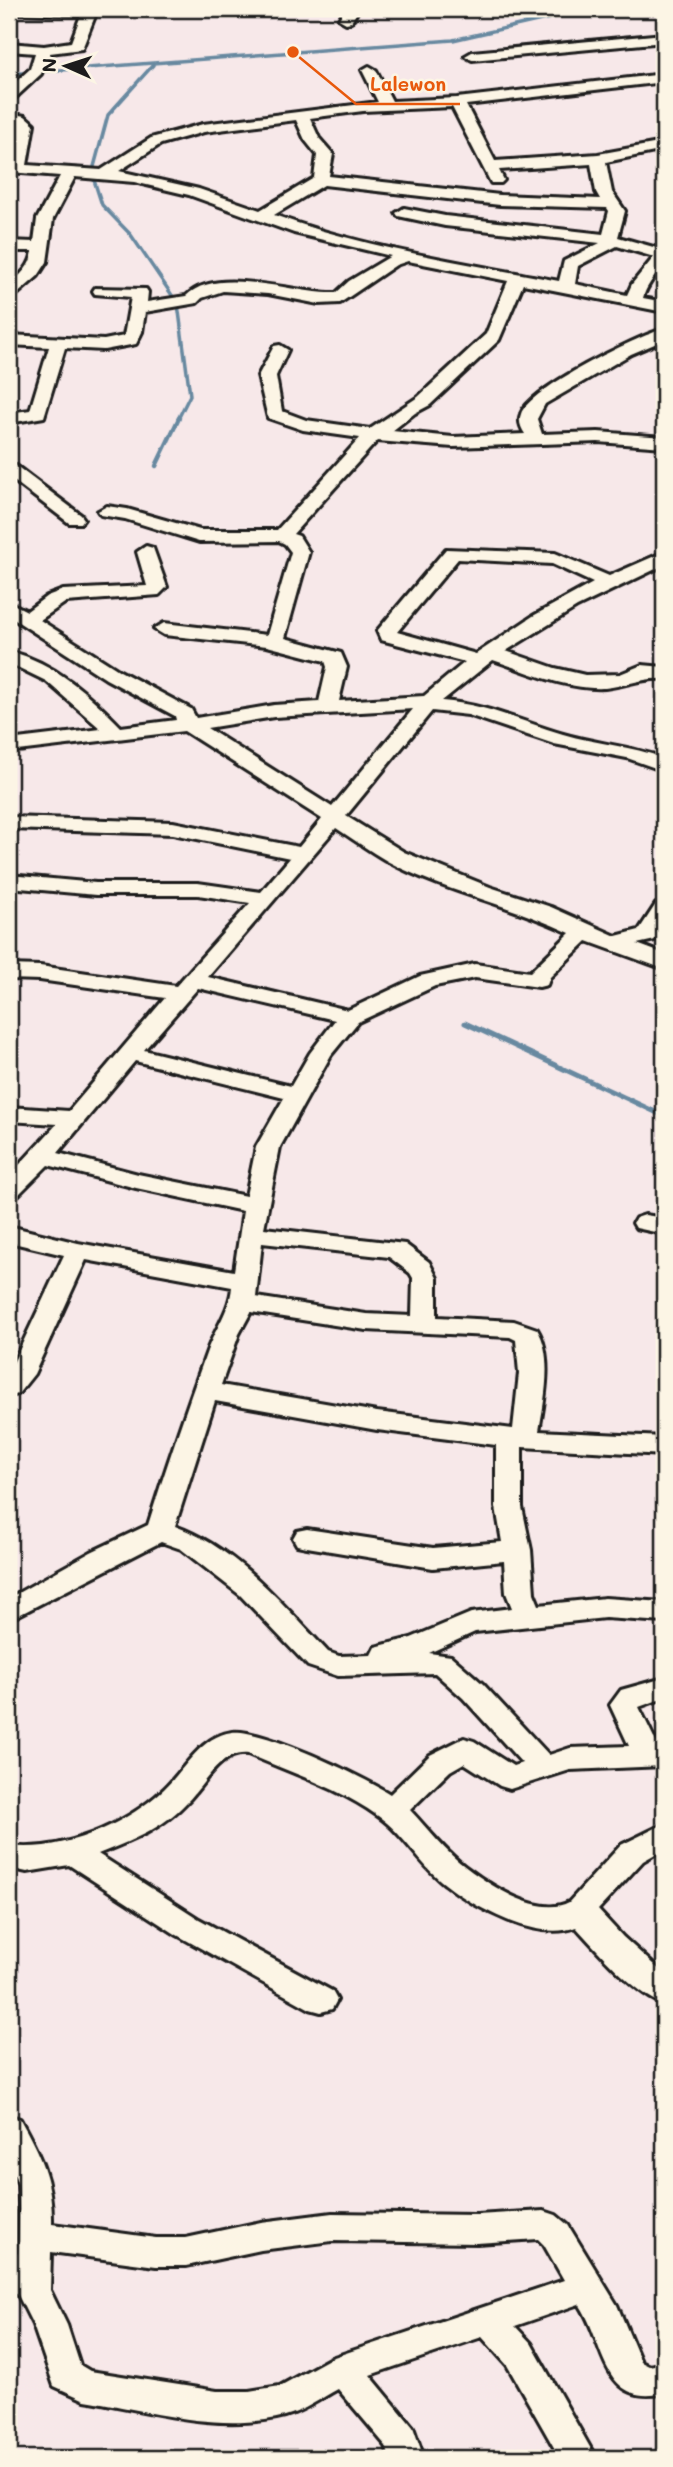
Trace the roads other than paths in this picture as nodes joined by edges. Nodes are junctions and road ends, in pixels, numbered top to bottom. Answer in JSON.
{"nodes":[{"id":1,"x":9,"y":9,"type":"edge"},
{"id":2,"x":90,"y":10,"type":"edge"},
{"id":3,"x":664,"y":38,"type":"edge"},
{"id":4,"x":9,"y":47,"type":"edge"},
{"id":5,"x":45,"y":50,"type":"junction"},
{"id":6,"x":472,"y":56,"type":"dead end"},
{"id":7,"x":369,"y":70,"type":"dead end"},
{"id":8,"x":664,"y":78,"type":"edge"},
{"id":9,"x":9,"y":96,"type":"edge"},
{"id":10,"x":457,"y":102,"type":"junction"},
{"id":11,"x":387,"y":106,"type":"junction"},
{"id":12,"x":302,"y":116,"type":"junction"},
{"id":13,"x":9,"y":117,"type":"edge"},
{"id":14,"x":664,"y":146,"type":"edge"},
{"id":15,"x":598,"y":159,"type":"junction"},
{"id":16,"x":489,"y":166,"type":"junction"},
{"id":17,"x":13,"y":168,"type":"edge"},
{"id":18,"x":69,"y":172,"type":"junction"},
{"id":19,"x":105,"y":174,"type":"junction"},
{"id":20,"x":321,"y":180,"type":"junction"},
{"id":21,"x":500,"y":200,"type":"junction"},
{"id":22,"x":611,"y":204,"type":"junction"},
{"id":23,"x":404,"y":213,"type":"dead end"},
{"id":24,"x":262,"y":216,"type":"junction"},
{"id":25,"x":612,"y":240,"type":"junction"},
{"id":26,"x":9,"y":246,"type":"edge"},
{"id":27,"x":43,"y":247,"type":"junction"},
{"id":28,"x":664,"y":255,"type":"edge"},
{"id":29,"x":407,"y":256,"type":"junction"},
{"id":30,"x":517,"y":278,"type":"junction"},
{"id":31,"x":566,"y":287,"type":"junction"},
{"id":32,"x":101,"y":291,"type":"dead end"},
{"id":33,"x":9,"y":293,"type":"edge"},
{"id":34,"x":634,"y":299,"type":"junction"},
{"id":35,"x":145,"y":304,"type":"junction"},
{"id":36,"x":664,"y":307,"type":"edge"},
{"id":37,"x":664,"y":334,"type":"edge"},
{"id":38,"x":9,"y":340,"type":"edge"},
{"id":39,"x":58,"y":344,"type":"junction"},
{"id":40,"x":281,"y":350,"type":"dead end"},
{"id":41,"x":9,"y":418,"type":"edge"},
{"id":42,"x":373,"y":435,"type":"junction"},
{"id":43,"x":537,"y":439,"type":"junction"},
{"id":44,"x":664,"y":442,"type":"edge"},
{"id":45,"x":9,"y":469,"type":"edge"},
{"id":46,"x":107,"y":511,"type":"dead end"},
{"id":47,"x":75,"y":519,"type":"dead end"},
{"id":48,"x":282,"y":535,"type":"junction"},
{"id":49,"x":146,"y":552,"type":"dead end"},
{"id":50,"x":664,"y":558,"type":"edge"},
{"id":51,"x":609,"y":583,"type":"junction"},
{"id":52,"x":9,"y":608,"type":"edge"},
{"id":53,"x":28,"y":620,"type":"junction"},
{"id":54,"x":164,"y":629,"type":"dead end"},
{"id":55,"x":274,"y":643,"type":"junction"},
{"id":56,"x":484,"y":656,"type":"junction"},
{"id":57,"x":9,"y":657,"type":"edge"},
{"id":58,"x":664,"y":673,"type":"edge"},
{"id":59,"x":429,"y":702,"type":"junction"},
{"id":60,"x":328,"y":708,"type":"junction"},
{"id":61,"x":188,"y":725,"type":"junction"},
{"id":62,"x":117,"y":734,"type":"junction"},
{"id":63,"x":9,"y":746,"type":"edge"},
{"id":64,"x":664,"y":765,"type":"edge"},
{"id":65,"x":332,"y":819,"type":"junction"},
{"id":66,"x":9,"y":823,"type":"edge"},
{"id":67,"x":304,"y":854,"type":"junction"},
{"id":68,"x":9,"y":881,"type":"edge"},
{"id":69,"x":265,"y":899,"type":"junction"},
{"id":70,"x":664,"y":909,"type":"edge"},
{"id":71,"x":584,"y":931,"type":"junction"},
{"id":72,"x":616,"y":943,"type":"junction"},
{"id":73,"x":664,"y":962,"type":"edge"},
{"id":74,"x":9,"y":972,"type":"edge"},
{"id":75,"x":187,"y":987,"type":"junction"},
{"id":76,"x":350,"y":1017,"type":"junction"},
{"id":77,"x":130,"y":1053,"type":"junction"},
{"id":78,"x":298,"y":1094,"type":"junction"},
{"id":79,"x":9,"y":1114,"type":"edge"},
{"id":80,"x":75,"y":1118,"type":"junction"},
{"id":81,"x":43,"y":1156,"type":"junction"},
{"id":82,"x":9,"y":1191,"type":"edge"},
{"id":83,"x":257,"y":1206,"type":"junction"},
{"id":84,"x":9,"y":1234,"type":"edge"},
{"id":85,"x":251,"y":1234,"type":"junction"},
{"id":86,"x":78,"y":1251,"type":"junction"},
{"id":87,"x":244,"y":1292,"type":"junction"},
{"id":88,"x":424,"y":1325,"type":"junction"},
{"id":89,"x":9,"y":1388,"type":"edge"},
{"id":90,"x":206,"y":1391,"type":"junction"},
{"id":91,"x":517,"y":1438,"type":"junction"},
{"id":92,"x":664,"y":1446,"type":"edge"},
{"id":93,"x":160,"y":1531,"type":"junction"},
{"id":94,"x":307,"y":1538,"type":"dead end"},
{"id":95,"x":517,"y":1550,"type":"junction"},
{"id":96,"x":9,"y":1610,"type":"edge"},
{"id":97,"x":664,"y":1612,"type":"edge"},
{"id":98,"x":529,"y":1615,"type":"junction"},
{"id":99,"x":417,"y":1647,"type":"junction"},
{"id":100,"x":441,"y":1663,"type":"junction"},
{"id":101,"x":338,"y":1665,"type":"junction"},
{"id":102,"x":664,"y":1688,"type":"edge"},
{"id":103,"x":656,"y":1755,"type":"edge"},
{"id":104,"x":542,"y":1766,"type":"junction"},
{"id":105,"x":392,"y":1810,"type":"junction"},
{"id":106,"x":664,"y":1835,"type":"edge"},
{"id":107,"x":72,"y":1852,"type":"junction"},
{"id":108,"x":15,"y":1864,"type":"edge"},
{"id":109,"x":580,"y":1910,"type":"junction"},
{"id":110,"x":664,"y":1992,"type":"edge"},
{"id":111,"x":321,"y":2000,"type":"dead end"},
{"id":112,"x":9,"y":2129,"type":"edge"},
{"id":113,"x":25,"y":2259,"type":"edge"},
{"id":114,"x":586,"y":2287,"type":"junction"},
{"id":115,"x":487,"y":2319,"type":"junction"},
{"id":116,"x":342,"y":2369,"type":"junction"},
{"id":117,"x":664,"y":2378,"type":"edge"},
{"id":118,"x":407,"y":2458,"type":"edge"},
{"id":119,"x":579,"y":2458,"type":"edge"}],
"edges":[{"from":1,"to":2,"type":"street"},
{"from":2,"to":5,"type":"street"},
{"from":3,"to":6,"type":"street"},
{"from":4,"to":5,"type":"street"},
{"from":5,"to":9,"type":"street"},
{"from":7,"to":11,"type":"street"},
{"from":8,"to":10,"type":"street"},
{"from":10,"to":11,"type":"street"},
{"from":10,"to":16,"type":"street"},
{"from":11,"to":12,"type":"street"},
{"from":12,"to":19,"type":"street"},
{"from":12,"to":20,"type":"street"},
{"from":13,"to":17,"type":"street"},
{"from":14,"to":15,"type":"street"},
{"from":15,"to":16,"type":"street"},
{"from":15,"to":22,"type":"street"},
{"from":16,"to":21,"type":"street"},
{"from":17,"to":18,"type":"street"},
{"from":18,"to":19,"type":"street"},
{"from":18,"to":27,"type":"street"},
{"from":19,"to":24,"type":"street"},
{"from":20,"to":21,"type":"street"},
{"from":20,"to":24,"type":"street"},
{"from":21,"to":22,"type":"street"},
{"from":22,"to":25,"type":"street"},
{"from":23,"to":25,"type":"street"},
{"from":24,"to":29,"type":"street"},
{"from":25,"to":28,"type":"street"},
{"from":25,"to":31,"type":"street"},
{"from":26,"to":27,"type":"street"},
{"from":27,"to":33,"type":"street"},
{"from":28,"to":34,"type":"street"},
{"from":29,"to":30,"type":"street"},
{"from":29,"to":35,"type":"street"},
{"from":30,"to":31,"type":"street"},
{"from":30,"to":42,"type":"street"},
{"from":31,"to":34,"type":"street"},
{"from":32,"to":35,"type":"street"},
{"from":34,"to":36,"type":"street"},
{"from":35,"to":39,"type":"street"},
{"from":37,"to":43,"type":"street"},
{"from":38,"to":39,"type":"street"},
{"from":39,"to":41,"type":"street"},
{"from":40,"to":42,"type":"street"},
{"from":42,"to":43,"type":"street"},
{"from":42,"to":48,"type":"street"},
{"from":43,"to":44,"type":"street"},
{"from":45,"to":47,"type":"street"},
{"from":46,"to":48,"type":"street"},
{"from":48,"to":55,"type":"street"},
{"from":49,"to":53,"type":"street"},
{"from":50,"to":51,"type":"street"},
{"from":51,"to":56,"type":"street"},
{"from":51,"to":56,"type":"street"},
{"from":52,"to":53,"type":"street"},
{"from":53,"to":61,"type":"street"},
{"from":54,"to":55,"type":"street"},
{"from":55,"to":60,"type":"street"},
{"from":56,"to":58,"type":"street"},
{"from":56,"to":59,"type":"street"},
{"from":57,"to":62,"type":"street"},
{"from":59,"to":60,"type":"street"},
{"from":59,"to":64,"type":"street"},
{"from":59,"to":65,"type":"street"},
{"from":60,"to":61,"type":"street"},
{"from":61,"to":62,"type":"street"},
{"from":61,"to":65,"type":"street"},
{"from":62,"to":63,"type":"street"},
{"from":65,"to":67,"type":"street"},
{"from":65,"to":71,"type":"street"},
{"from":66,"to":67,"type":"street"},
{"from":67,"to":69,"type":"street"},
{"from":68,"to":69,"type":"street"},
{"from":69,"to":75,"type":"street"},
{"from":70,"to":72,"type":"street"},
{"from":71,"to":72,"type":"street"},
{"from":71,"to":76,"type":"street"},
{"from":72,"to":73,"type":"street"},
{"from":74,"to":75,"type":"street"},
{"from":75,"to":76,"type":"street"},
{"from":75,"to":77,"type":"street"},
{"from":76,"to":78,"type":"street"},
{"from":77,"to":78,"type":"street"},
{"from":77,"to":80,"type":"street"},
{"from":78,"to":83,"type":"street"},
{"from":79,"to":80,"type":"street"},
{"from":80,"to":81,"type":"street"},
{"from":81,"to":82,"type":"street"},
{"from":81,"to":83,"type":"street"},
{"from":83,"to":85,"type":"street"},
{"from":84,"to":86,"type":"street"},
{"from":85,"to":87,"type":"street"},
{"from":85,"to":88,"type":"street"},
{"from":86,"to":87,"type":"street"},
{"from":86,"to":89,"type":"street"},
{"from":87,"to":88,"type":"street"},
{"from":87,"to":90,"type":"street"},
{"from":88,"to":91,"type":"street"},
{"from":90,"to":91,"type":"street"},
{"from":90,"to":93,"type":"street"},
{"from":91,"to":92,"type":"street"},
{"from":91,"to":95,"type":"street"},
{"from":93,"to":96,"type":"street"},
{"from":93,"to":101,"type":"street"},
{"from":94,"to":95,"type":"street"},
{"from":95,"to":98,"type":"street"},
{"from":97,"to":98,"type":"street"},
{"from":98,"to":99,"type":"street"},
{"from":99,"to":100,"type":"street"},
{"from":99,"to":101,"type":"street"},
{"from":100,"to":101,"type":"street"},
{"from":100,"to":104,"type":"street"},
{"from":102,"to":103,"type":"street"},
{"from":103,"to":104,"type":"street"},
{"from":104,"to":105,"type":"street"},
{"from":105,"to":107,"type":"street"},
{"from":105,"to":109,"type":"street"},
{"from":106,"to":109,"type":"street"},
{"from":107,"to":108,"type":"street"},
{"from":107,"to":111,"type":"street"},
{"from":109,"to":110,"type":"street"},
{"from":112,"to":113,"type":"street"},
{"from":113,"to":114,"type":"street"},
{"from":113,"to":116,"type":"street"},
{"from":114,"to":115,"type":"street"},
{"from":114,"to":117,"type":"street"},
{"from":115,"to":116,"type":"street"},
{"from":115,"to":119,"type":"street"},
{"from":116,"to":118,"type":"street"}]}
